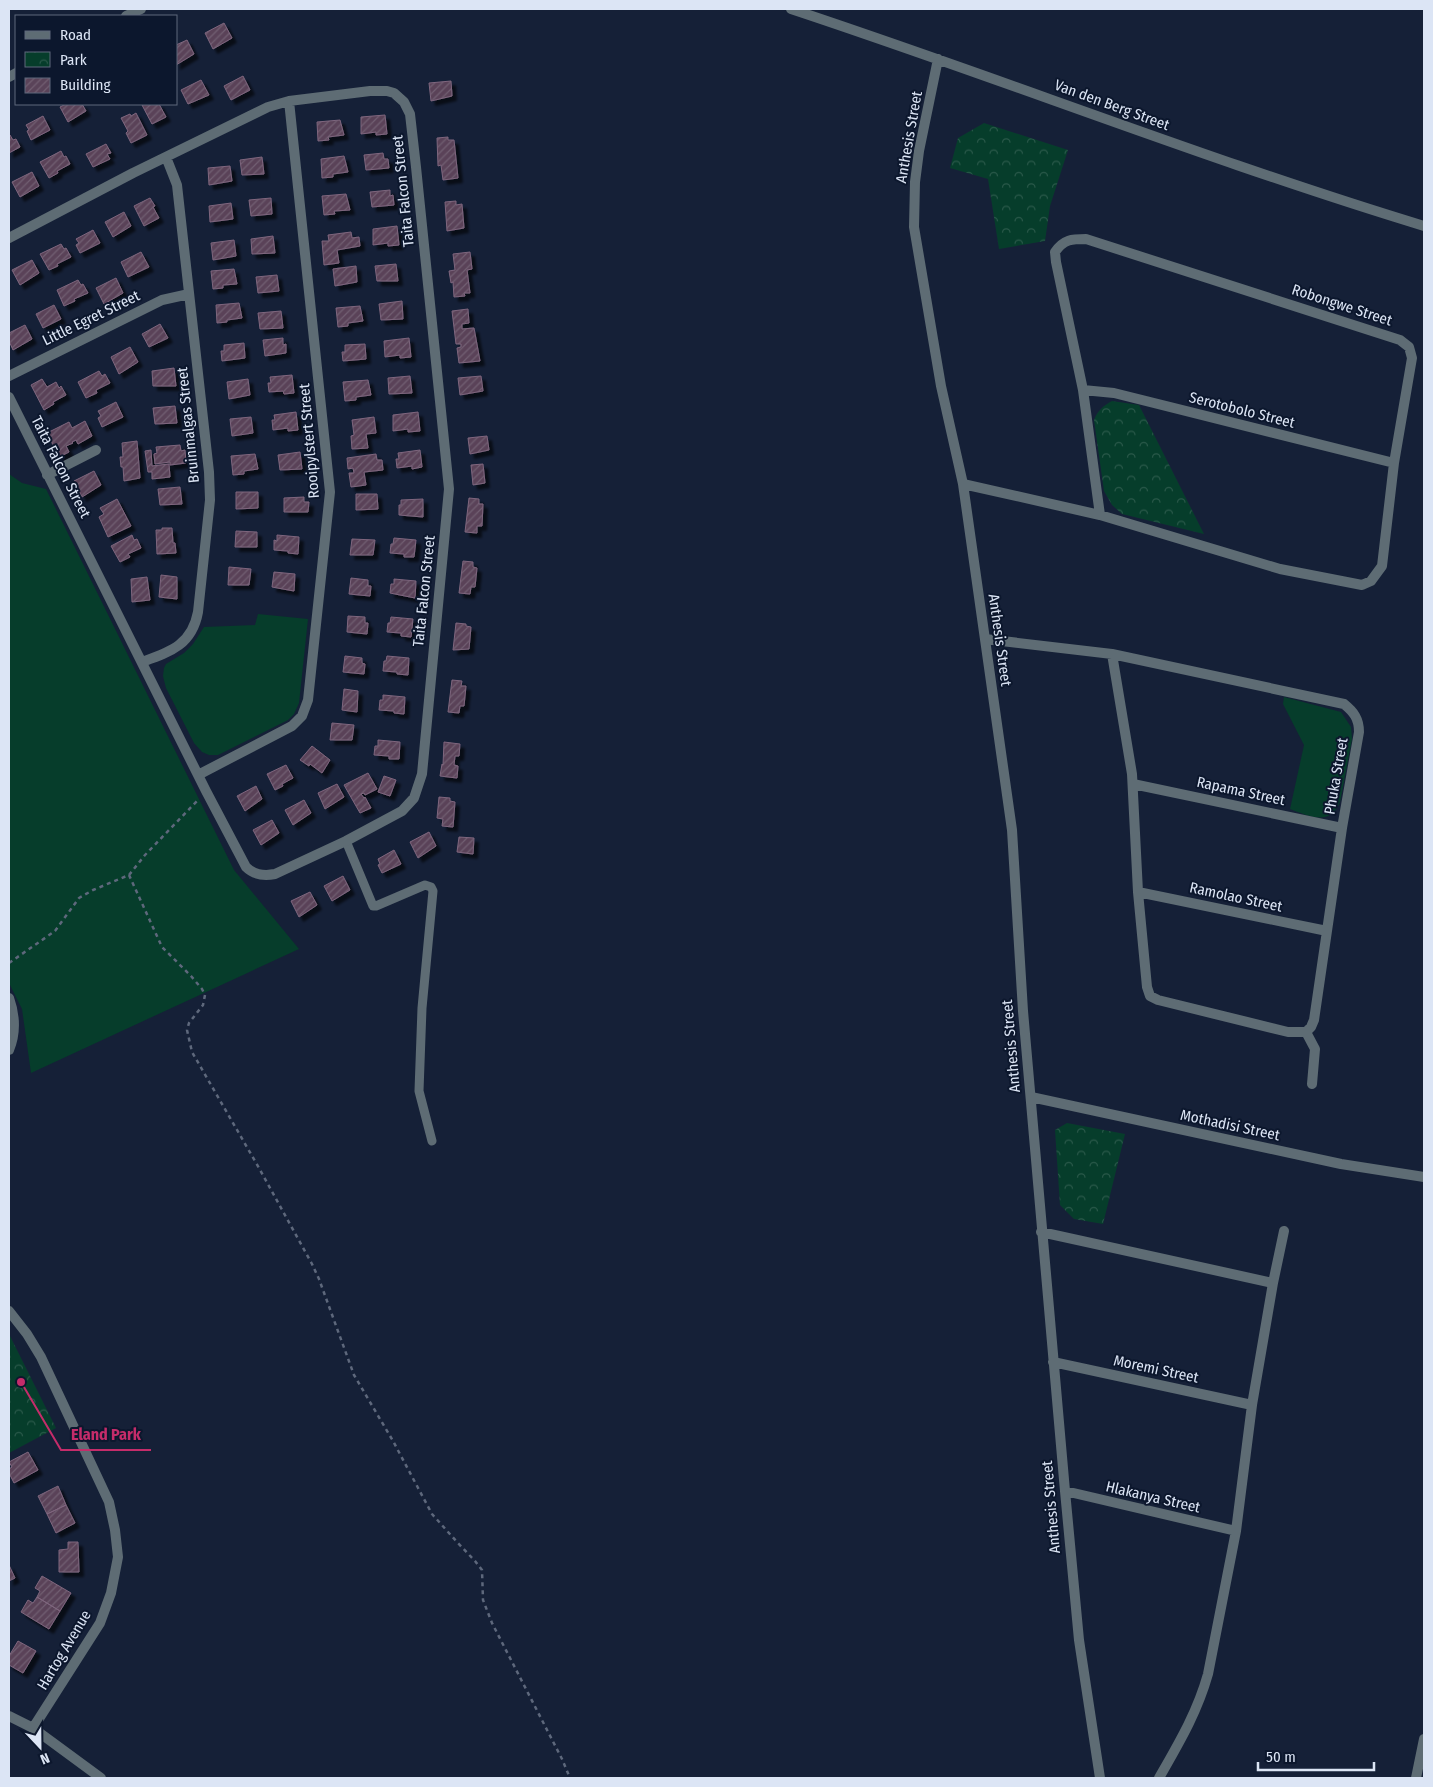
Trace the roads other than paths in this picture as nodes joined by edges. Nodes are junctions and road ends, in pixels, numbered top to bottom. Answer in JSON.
{"nodes":[{"id":1,"x":141,"y":9,"type":"edge"},
{"id":2,"x":791,"y":9,"type":"edge"},
{"id":3,"x":128,"y":15,"type":"edge"},
{"id":4,"x":938,"y":58,"type":"junction"},
{"id":5,"x":289,"y":102,"type":"junction"},
{"id":6,"x":166,"y":157,"type":"junction"},
{"id":7,"x":1424,"y":226,"type":"edge"},
{"id":8,"x":9,"y":238,"type":"edge"},
{"id":9,"x":189,"y":294,"type":"junction"},
{"id":10,"x":9,"y":376,"type":"edge"},
{"id":11,"x":1083,"y":390,"type":"junction"},
{"id":12,"x":9,"y":397,"type":"edge"},
{"id":13,"x":96,"y":450,"type":"dead end"},
{"id":14,"x":1394,"y":463,"type":"junction"},
{"id":15,"x":47,"y":475,"type":"junction"},
{"id":16,"x":963,"y":484,"type":"junction"},
{"id":17,"x":1100,"y":515,"type":"junction"},
{"id":18,"x":985,"y":639,"type":"junction"},
{"id":19,"x":1112,"y":654,"type":"junction"},
{"id":20,"x":142,"y":662,"type":"junction"},
{"id":21,"x":198,"y":775,"type":"junction"},
{"id":22,"x":1133,"y":784,"type":"junction"},
{"id":23,"x":1342,"y":828,"type":"junction"},
{"id":24,"x":346,"y":841,"type":"junction"},
{"id":25,"x":1138,"y":892,"type":"junction"},
{"id":26,"x":1327,"y":931,"type":"junction"},
{"id":27,"x":9,"y":998,"type":"edge"},
{"id":28,"x":1306,"y":1032,"type":"junction"},
{"id":29,"x":9,"y":1050,"type":"edge"},
{"id":30,"x":1312,"y":1084,"type":"dead end"},
{"id":31,"x":1031,"y":1097,"type":"junction"},
{"id":32,"x":432,"y":1141,"type":"dead end"},
{"id":33,"x":1424,"y":1177,"type":"edge"},
{"id":34,"x":1284,"y":1231,"type":"dead end"},
{"id":35,"x":1041,"y":1232,"type":"junction"},
{"id":36,"x":1273,"y":1283,"type":"junction"},
{"id":37,"x":9,"y":1311,"type":"edge"},
{"id":38,"x":1053,"y":1362,"type":"junction"},
{"id":39,"x":1252,"y":1405,"type":"junction"},
{"id":40,"x":1065,"y":1491,"type":"junction"},
{"id":41,"x":1236,"y":1531,"type":"junction"},
{"id":42,"x":9,"y":1716,"type":"edge"},
{"id":43,"x":33,"y":1728,"type":"junction"},
{"id":44,"x":1424,"y":1739,"type":"edge"},
{"id":45,"x":101,"y":1778,"type":"edge"},
{"id":46,"x":1100,"y":1778,"type":"edge"},
{"id":47,"x":1159,"y":1778,"type":"edge"},
{"id":48,"x":1416,"y":1778,"type":"edge"}],
"edges":[{"from":1,"to":3,"type":"street"},
{"from":2,"to":4,"type":"street","name":"Van den Berg Street"},
{"from":4,"to":7,"type":"street","name":"Van den Berg Street"},
{"from":4,"to":16,"type":"street","name":"Anthesis Street"},
{"from":5,"to":6,"type":"street","name":"Taita Falcon Street"},
{"from":5,"to":21,"type":"street","name":"Rooipylstert Street"},
{"from":5,"to":24,"type":"street","name":"Taita Falcon Street"},
{"from":6,"to":8,"type":"street","name":"Taita Falcon Street"},
{"from":6,"to":9,"type":"street","name":"Bruinmalgas Street"},
{"from":9,"to":10,"type":"street","name":"Little Egret Street"},
{"from":9,"to":20,"type":"street","name":"Bruinmalgas Street"},
{"from":11,"to":14,"type":"street","name":"Serotobolo Street"},
{"from":11,"to":14,"type":"street","name":"Robongwe Street"},
{"from":11,"to":17,"type":"street","name":"Robongwe Street"},
{"from":12,"to":15,"type":"street","name":"Taita Falcon Street"},
{"from":13,"to":15,"type":"street"},
{"from":14,"to":17,"type":"street","name":"Robongwe Street"},
{"from":15,"to":20,"type":"street","name":"Taita Falcon Street"},
{"from":16,"to":17,"type":"street","name":"Robongwe Street"},
{"from":16,"to":18,"type":"street","name":"Anthesis Street"},
{"from":18,"to":19,"type":"street","name":"Phuka Street"},
{"from":18,"to":31,"type":"street","name":"Anthesis Street"},
{"from":19,"to":22,"type":"street"},
{"from":19,"to":23,"type":"street","name":"Phuka Street"},
{"from":20,"to":21,"type":"street","name":"Taita Falcon Street"},
{"from":21,"to":24,"type":"street","name":"Taita Falcon Street"},
{"from":22,"to":23,"type":"street","name":"Rapama Street"},
{"from":22,"to":25,"type":"street"},
{"from":23,"to":26,"type":"street","name":"Phuka Street"},
{"from":24,"to":32,"type":"lane"},
{"from":25,"to":26,"type":"street","name":"Ramolao Street"},
{"from":25,"to":28,"type":"street"},
{"from":26,"to":28,"type":"street","name":"Phuka Street"},
{"from":27,"to":29,"type":"street"},
{"from":28,"to":30,"type":"street"},
{"from":31,"to":33,"type":"street","name":"Mothadisi Street"},
{"from":31,"to":35,"type":"street","name":"Anthesis Street"},
{"from":34,"to":36,"type":"street"},
{"from":35,"to":36,"type":"street"},
{"from":35,"to":38,"type":"street","name":"Anthesis Street"},
{"from":36,"to":39,"type":"street"},
{"from":37,"to":43,"type":"street","name":"Hartog Avenue"},
{"from":38,"to":39,"type":"street","name":"Moremi Street"},
{"from":38,"to":40,"type":"street","name":"Anthesis Street"},
{"from":39,"to":41,"type":"street"},
{"from":40,"to":41,"type":"street","name":"Hlakanya Street"},
{"from":40,"to":46,"type":"street","name":"Anthesis Street"},
{"from":41,"to":47,"type":"street"},
{"from":42,"to":43,"type":"street"},
{"from":43,"to":45,"type":"street"},
{"from":44,"to":48,"type":"street"}]}
